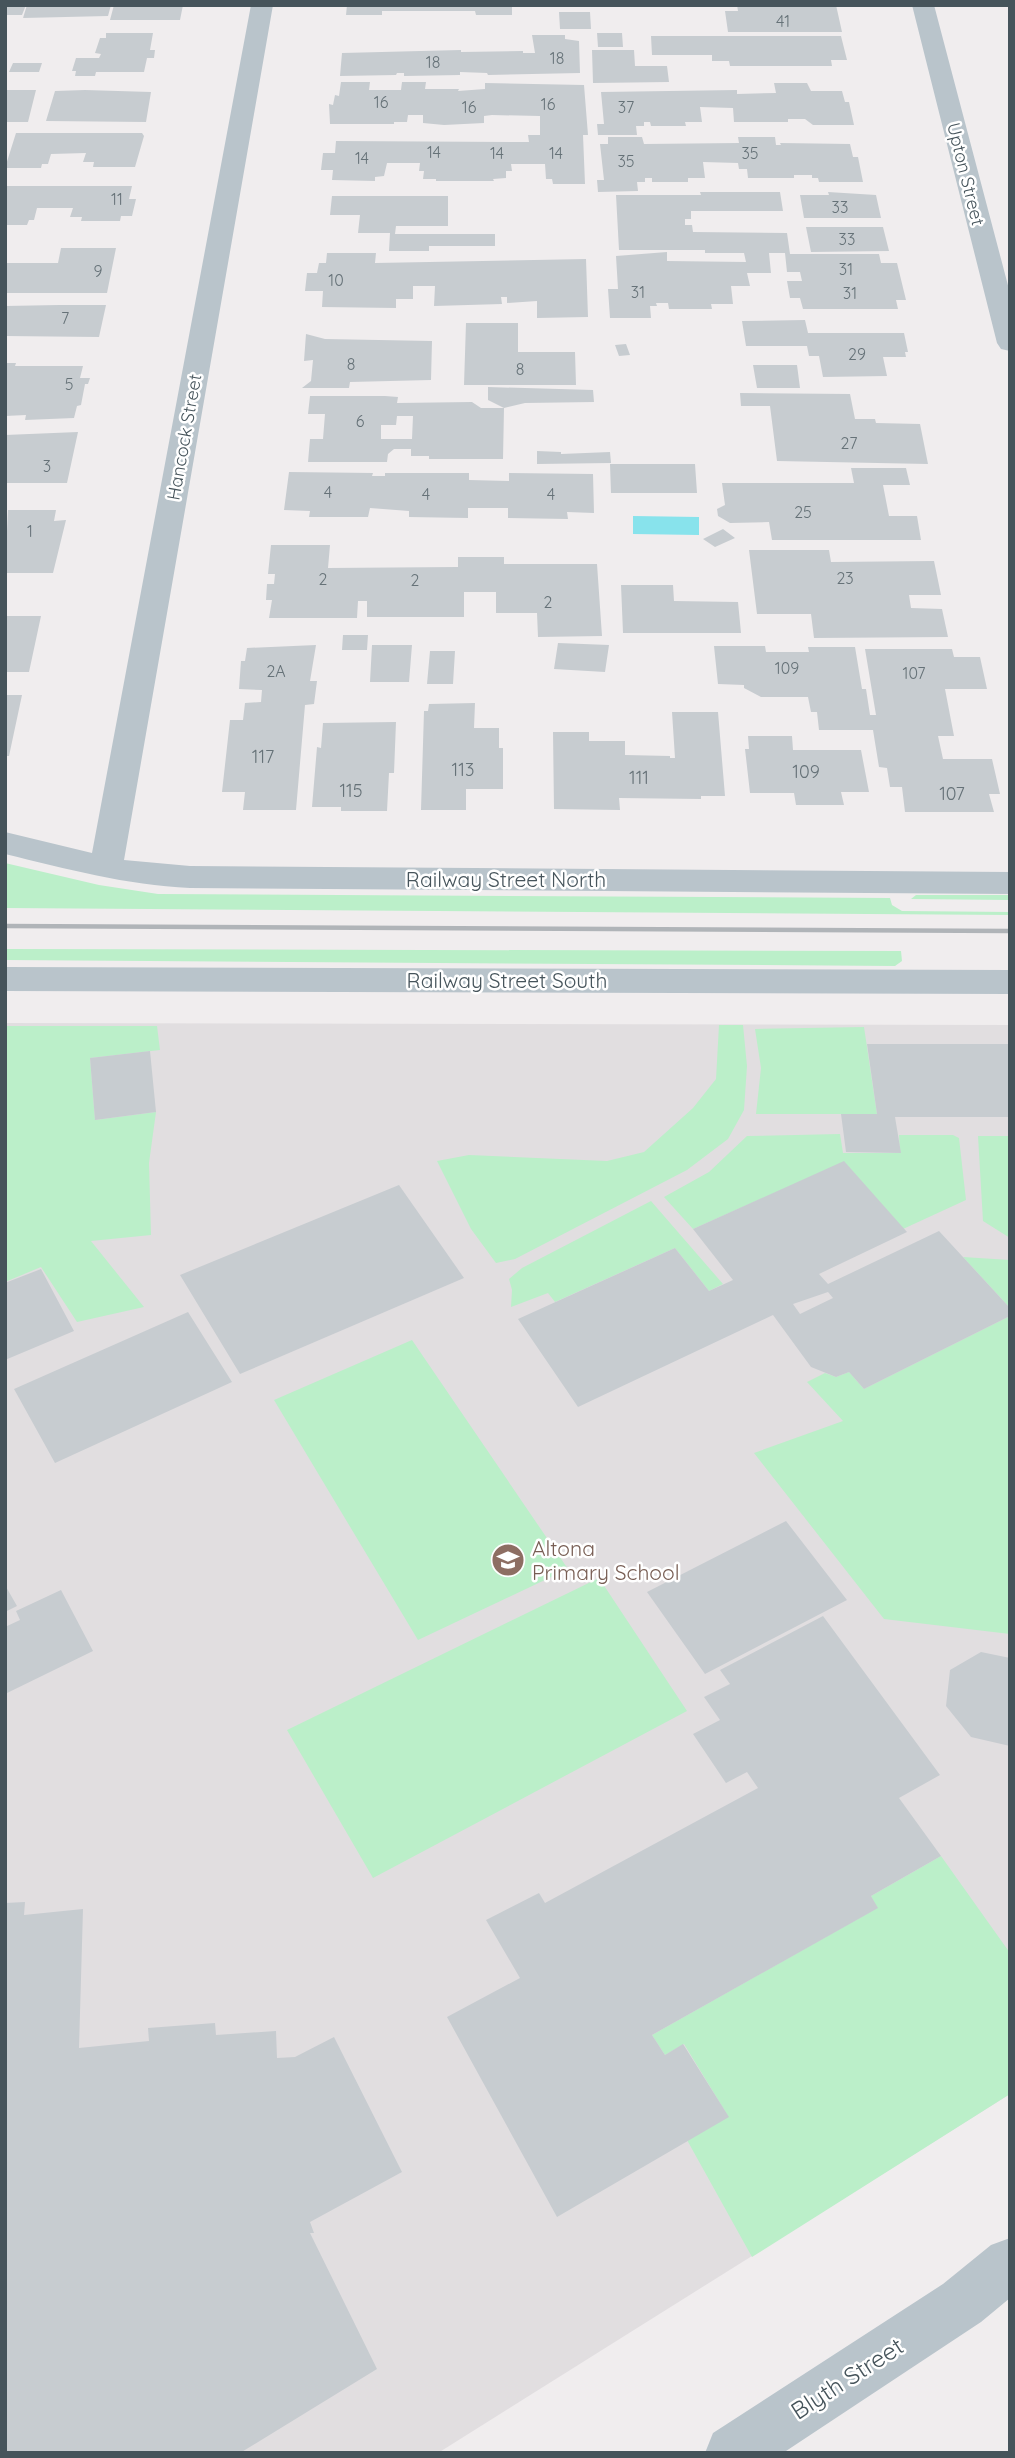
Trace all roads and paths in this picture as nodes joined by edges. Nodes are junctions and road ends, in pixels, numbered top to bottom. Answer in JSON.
{"nodes":[{"id":1,"x":261,"y":5,"type":"edge"},
{"id":2,"x":923,"y":5,"type":"edge"},
{"id":3,"x":1010,"y":343,"type":"edge"},
{"id":4,"x":5,"y":843,"type":"edge"},
{"id":5,"x":106,"y":868,"type":"junction"},
{"id":6,"x":1010,"y":883,"type":"edge"},
{"id":7,"x":5,"y":978,"type":"edge"},
{"id":8,"x":1010,"y":982,"type":"edge"},
{"id":9,"x":1010,"y":2264,"type":"edge"},
{"id":10,"x":1010,"y":2281,"type":"edge"},
{"id":11,"x":962,"y":2303,"type":"junction"},
{"id":12,"x":733,"y":2453,"type":"edge"}],
"edges":[{"from":1,"to":5,"type":"street","name":"Hancock Street"},
{"from":2,"to":3,"type":"street","name":"Upton Street"},
{"from":4,"to":5,"type":"street","name":"Railway Street North"},
{"from":5,"to":6,"type":"street","name":"Railway Street North"},
{"from":7,"to":8,"type":"street","name":"Railway Street South"},
{"from":9,"to":11,"type":"street","name":"Blyth Street"},
{"from":10,"to":11,"type":"street","name":"Blyth Street"},
{"from":11,"to":12,"type":"street","name":"Blyth Street"}]}
